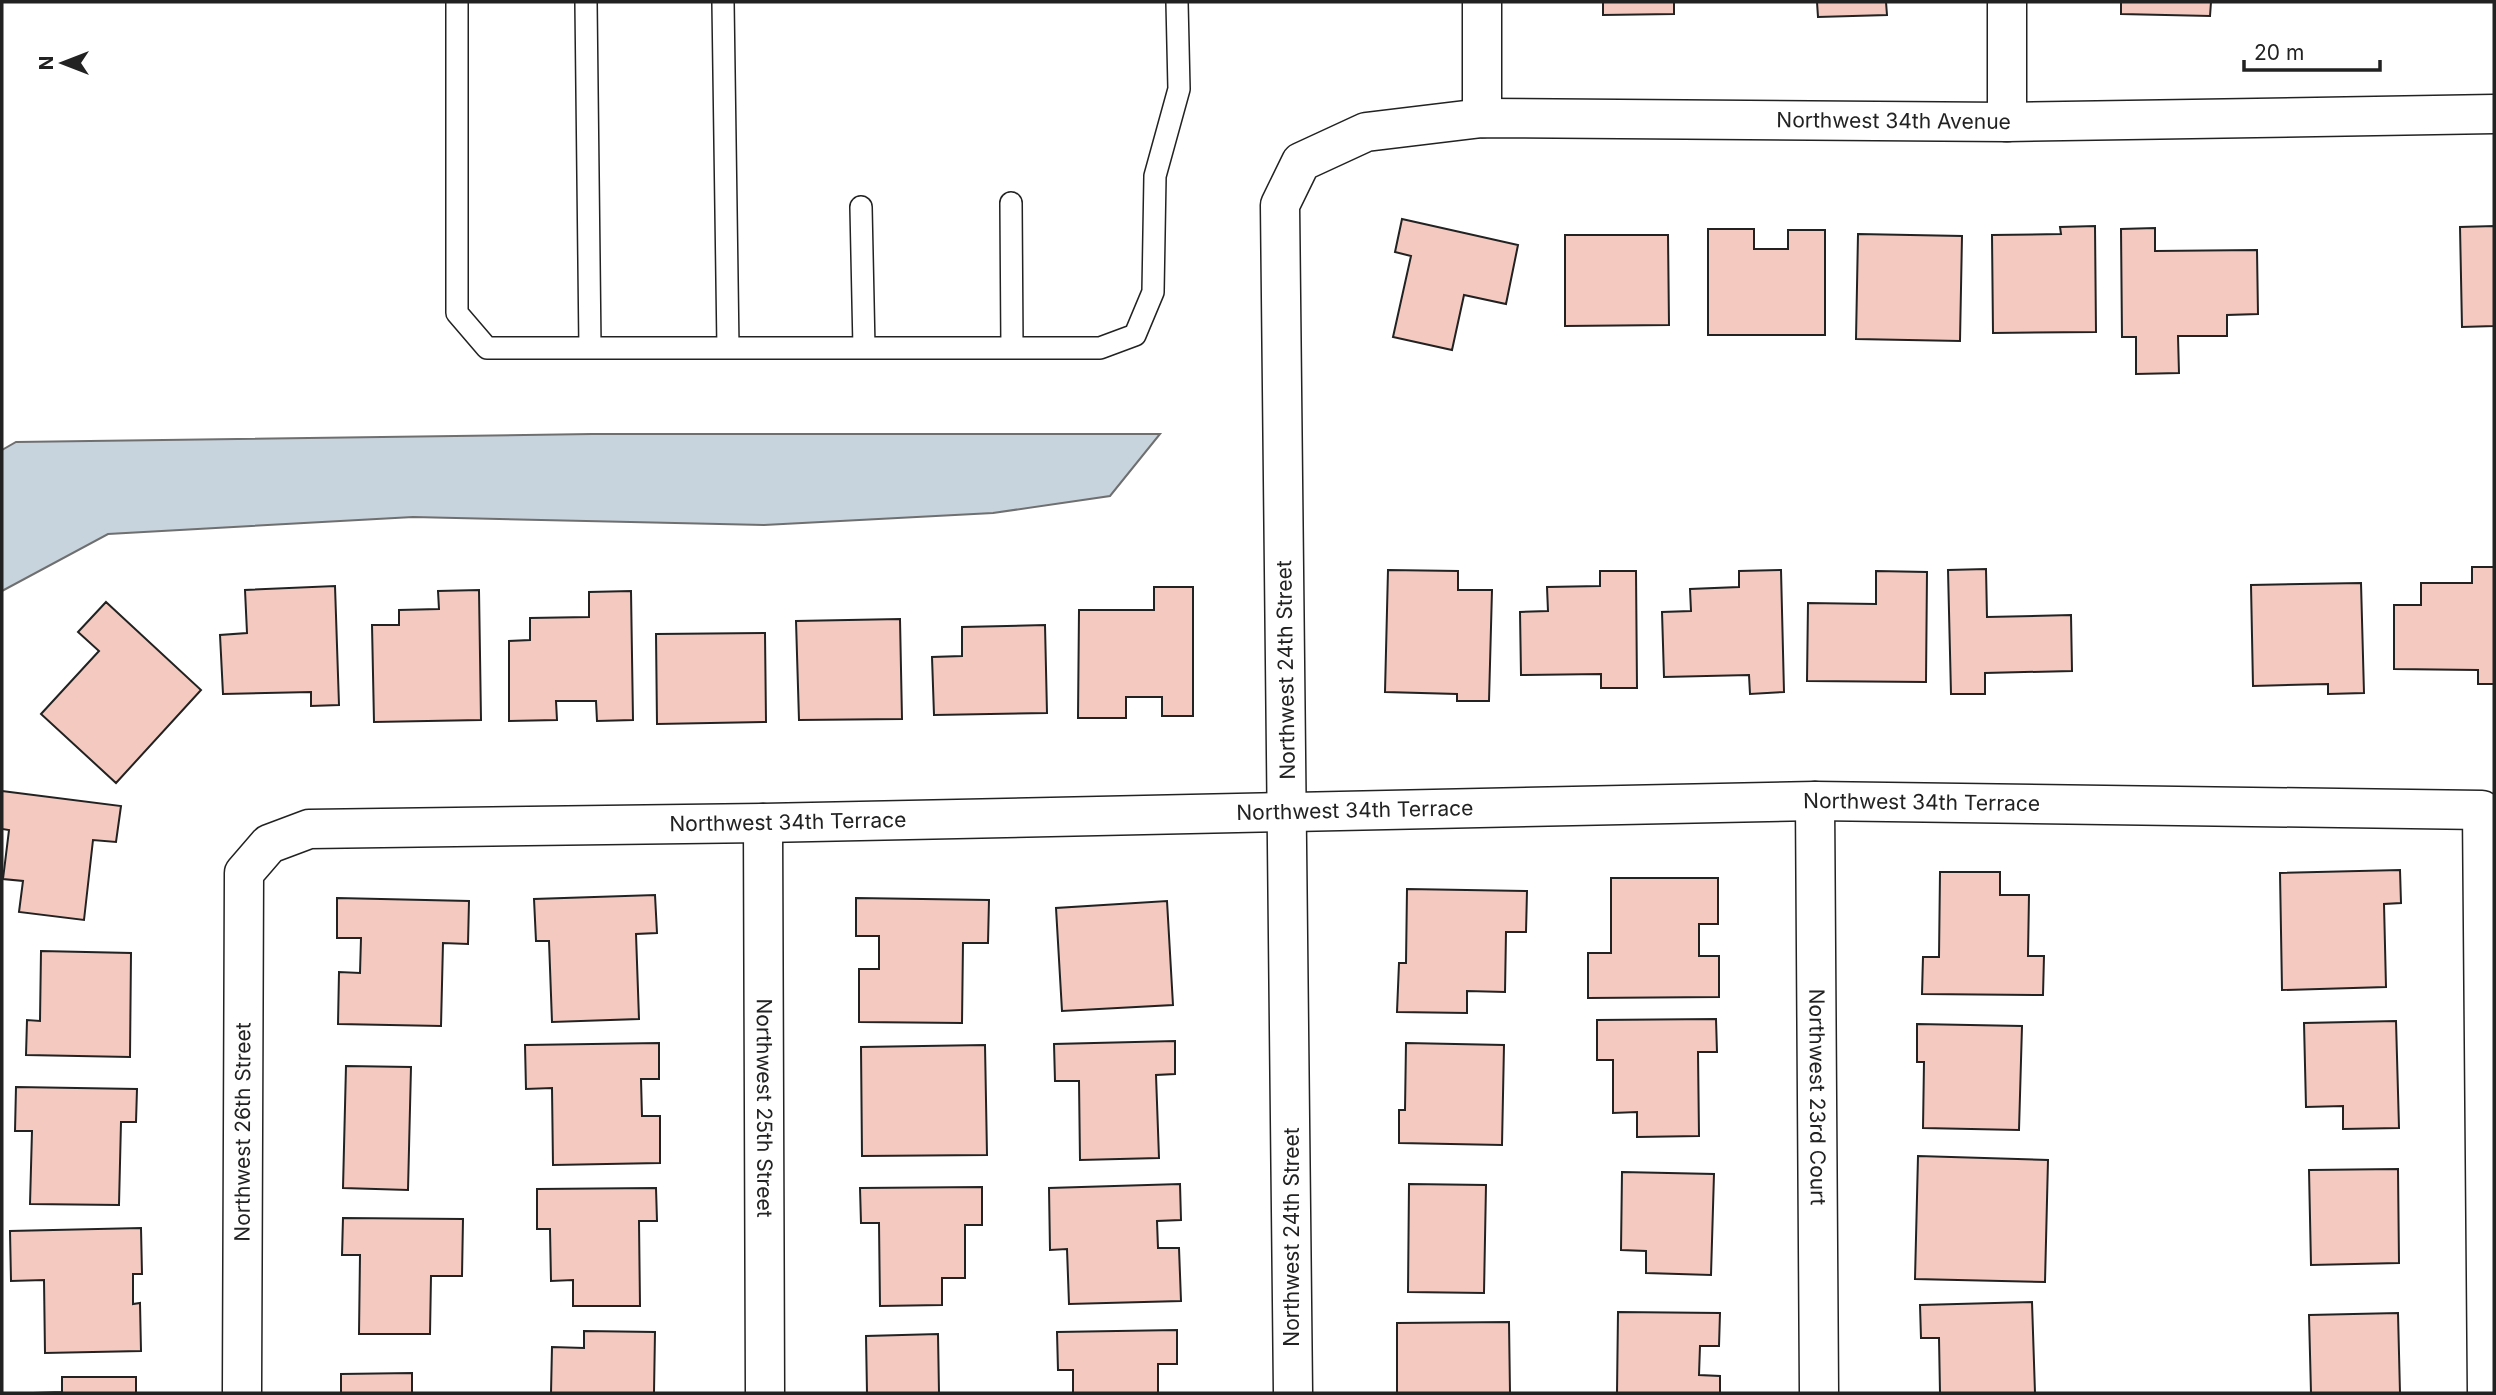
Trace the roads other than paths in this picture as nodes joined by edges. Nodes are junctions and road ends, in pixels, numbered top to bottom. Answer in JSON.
{"nodes":[{"id":1,"x":457,"y":2,"type":"edge"},
{"id":2,"x":586,"y":2,"type":"edge"},
{"id":3,"x":723,"y":2,"type":"edge"},
{"id":4,"x":1177,"y":2,"type":"edge"},
{"id":5,"x":1482,"y":2,"type":"edge"},
{"id":6,"x":2007,"y":2,"type":"edge"},
{"id":7,"x":2494,"y":114,"type":"edge"},
{"id":8,"x":1482,"y":118,"type":"junction"},
{"id":9,"x":2007,"y":122,"type":"junction"},
{"id":10,"x":1301,"y":162,"type":"joint"},
{"id":11,"x":1011,"y":203,"type":"dead end"},
{"id":12,"x":861,"y":207,"type":"dead end"},
{"id":13,"x":590,"y":348,"type":"junction"},
{"id":14,"x":728,"y":348,"type":"junction"},
{"id":15,"x":863,"y":348,"type":"junction"},
{"id":16,"x":1012,"y":348,"type":"junction"},
{"id":17,"x":1815,"y":801,"type":"junction"},
{"id":18,"x":1289,"y":812,"type":"junction"},
{"id":19,"x":763,"y":823,"type":"junction"},
{"id":20,"x":244,"y":873,"type":"joint"},
{"id":21,"x":243,"y":1393,"type":"edge"},
{"id":22,"x":765,"y":1393,"type":"edge"},
{"id":23,"x":1293,"y":1393,"type":"edge"},
{"id":24,"x":1819,"y":1393,"type":"edge"},
{"id":25,"x":2487,"y":1393,"type":"edge"}],
"edges":[{"from":1,"to":13,"type":"lane"},
{"from":2,"to":13,"type":"lane"},
{"from":3,"to":14,"type":"lane"},
{"from":4,"to":16,"type":"lane"},
{"from":5,"to":8,"type":"street"},
{"from":6,"to":9,"type":"street"},
{"from":7,"to":9,"type":"street","name":"Northwest 34th Avenue"},
{"from":8,"to":9,"type":"street","name":"Northwest 34th Avenue"},
{"from":8,"to":10,"type":"street","name":"Northwest 34th Avenue"},
{"from":10,"to":18,"type":"street","name":"Northwest 24th Street"},
{"from":11,"to":16,"type":"lane"},
{"from":12,"to":15,"type":"lane"},
{"from":13,"to":14,"type":"lane"},
{"from":14,"to":15,"type":"lane"},
{"from":15,"to":16,"type":"lane"},
{"from":17,"to":18,"type":"street","name":"Northwest 34th Terrace"},
{"from":17,"to":24,"type":"street","name":"Northwest 23rd Court"},
{"from":17,"to":25,"type":"street","name":"Northwest 34th Terrace"},
{"from":18,"to":19,"type":"street","name":"Northwest 34th Terrace"},
{"from":18,"to":23,"type":"street","name":"Northwest 24th Street"},
{"from":19,"to":20,"type":"street","name":"Northwest 34th Terrace"},
{"from":19,"to":22,"type":"street","name":"Northwest 25th Street"},
{"from":20,"to":21,"type":"street","name":"Northwest 26th Street"}]}
